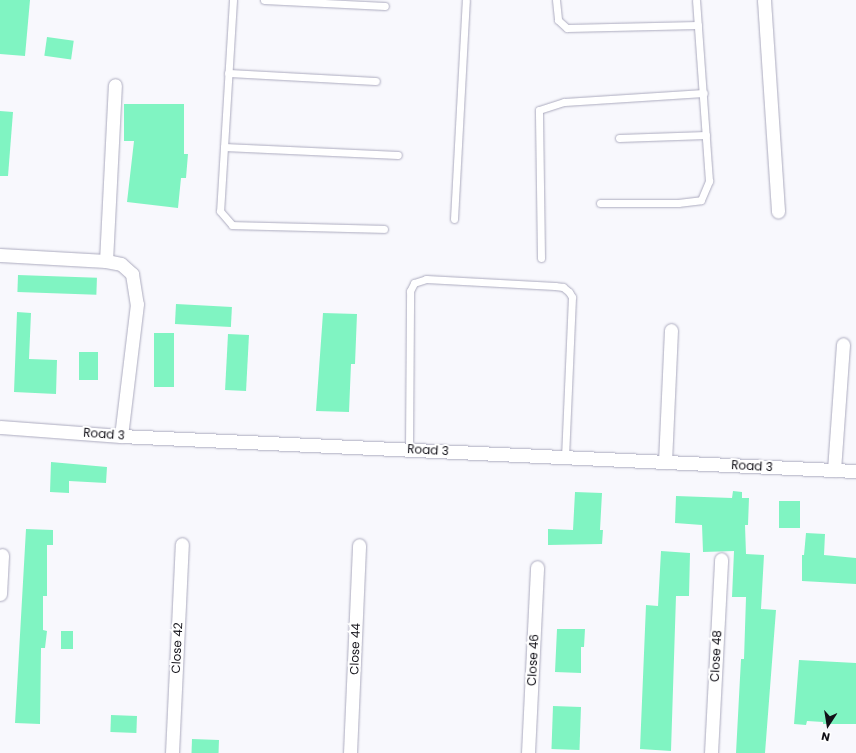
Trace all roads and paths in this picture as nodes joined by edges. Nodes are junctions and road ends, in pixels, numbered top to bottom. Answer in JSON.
{"nodes":[{"id":1,"x":233,"y":0,"type":"edge"},
{"id":2,"x":264,"y":0,"type":"edge"},
{"id":3,"x":466,"y":0,"type":"edge"},
{"id":4,"x":556,"y":0,"type":"edge"},
{"id":5,"x":696,"y":0,"type":"edge"},
{"id":6,"x":764,"y":0,"type":"edge"},
{"id":7,"x":385,"y":6,"type":"dead end"},
{"id":8,"x":698,"y":25,"type":"junction"},
{"id":9,"x":228,"y":74,"type":"junction"},
{"id":10,"x":376,"y":81,"type":"dead end"},
{"id":11,"x":115,"y":85,"type":"dead end"},
{"id":12,"x":704,"y":93,"type":"junction"},
{"id":13,"x":706,"y":136,"type":"junction"},
{"id":14,"x":620,"y":138,"type":"dead end"},
{"id":15,"x":224,"y":147,"type":"junction"},
{"id":16,"x":398,"y":156,"type":"dead end"},
{"id":17,"x":600,"y":203,"type":"dead end"},
{"id":18,"x":778,"y":212,"type":"dead end"},
{"id":19,"x":454,"y":219,"type":"dead end"},
{"id":20,"x":384,"y":229,"type":"dead end"},
{"id":21,"x":0,"y":255,"type":"edge"},
{"id":22,"x":541,"y":258,"type":"dead end"},
{"id":23,"x":106,"y":261,"type":"junction"},
{"id":24,"x":671,"y":330,"type":"dead end"},
{"id":25,"x":843,"y":344,"type":"dead end"},
{"id":26,"x":0,"y":427,"type":"edge"},
{"id":27,"x":121,"y":436,"type":"junction"},
{"id":28,"x":409,"y":450,"type":"junction"},
{"id":29,"x":565,"y":457,"type":"junction"},
{"id":30,"x":665,"y":462,"type":"junction"},
{"id":31,"x":834,"y":470,"type":"junction"},
{"id":32,"x":856,"y":471,"type":"edge"},
{"id":33,"x":182,"y":544,"type":"dead end"},
{"id":34,"x":359,"y":545,"type":"dead end"},
{"id":35,"x":2,"y":555,"type":"dead end"},
{"id":36,"x":721,"y":559,"type":"dead end"},
{"id":37,"x":538,"y":567,"type":"dead end"},
{"id":38,"x":0,"y":594,"type":"edge"},
{"id":39,"x":172,"y":753,"type":"edge"},
{"id":40,"x":350,"y":753,"type":"edge"},
{"id":41,"x":528,"y":753,"type":"edge"},
{"id":42,"x":711,"y":753,"type":"edge"}],
"edges":[{"from":1,"to":9,"type":"lane"},
{"from":2,"to":7,"type":"lane"},
{"from":3,"to":19,"type":"lane"},
{"from":4,"to":8,"type":"lane"},
{"from":5,"to":8,"type":"lane"},
{"from":6,"to":18,"type":"street"},
{"from":8,"to":12,"type":"lane"},
{"from":9,"to":10,"type":"lane"},
{"from":9,"to":15,"type":"lane"},
{"from":11,"to":23,"type":"street"},
{"from":12,"to":13,"type":"lane"},
{"from":12,"to":22,"type":"lane"},
{"from":13,"to":14,"type":"lane"},
{"from":13,"to":17,"type":"lane"},
{"from":15,"to":16,"type":"lane"},
{"from":15,"to":20,"type":"lane"},
{"from":21,"to":23,"type":"street"},
{"from":23,"to":27,"type":"street"},
{"from":24,"to":30,"type":"street"},
{"from":25,"to":31,"type":"street"},
{"from":26,"to":27,"type":"street","name":"Road 3"},
{"from":27,"to":28,"type":"street","name":"Road 3"},
{"from":28,"to":29,"type":"street","name":"Road 3"},
{"from":28,"to":29,"type":"lane"},
{"from":29,"to":30,"type":"street","name":"Road 3"},
{"from":30,"to":31,"type":"street","name":"Road 3"},
{"from":31,"to":32,"type":"street","name":"Road 3"},
{"from":33,"to":39,"type":"street","name":"Close 42"},
{"from":34,"to":40,"type":"street","name":"Close 44"},
{"from":35,"to":38,"type":"street"},
{"from":36,"to":42,"type":"street","name":"Close 48"},
{"from":37,"to":41,"type":"street","name":"Close 46"}]}
